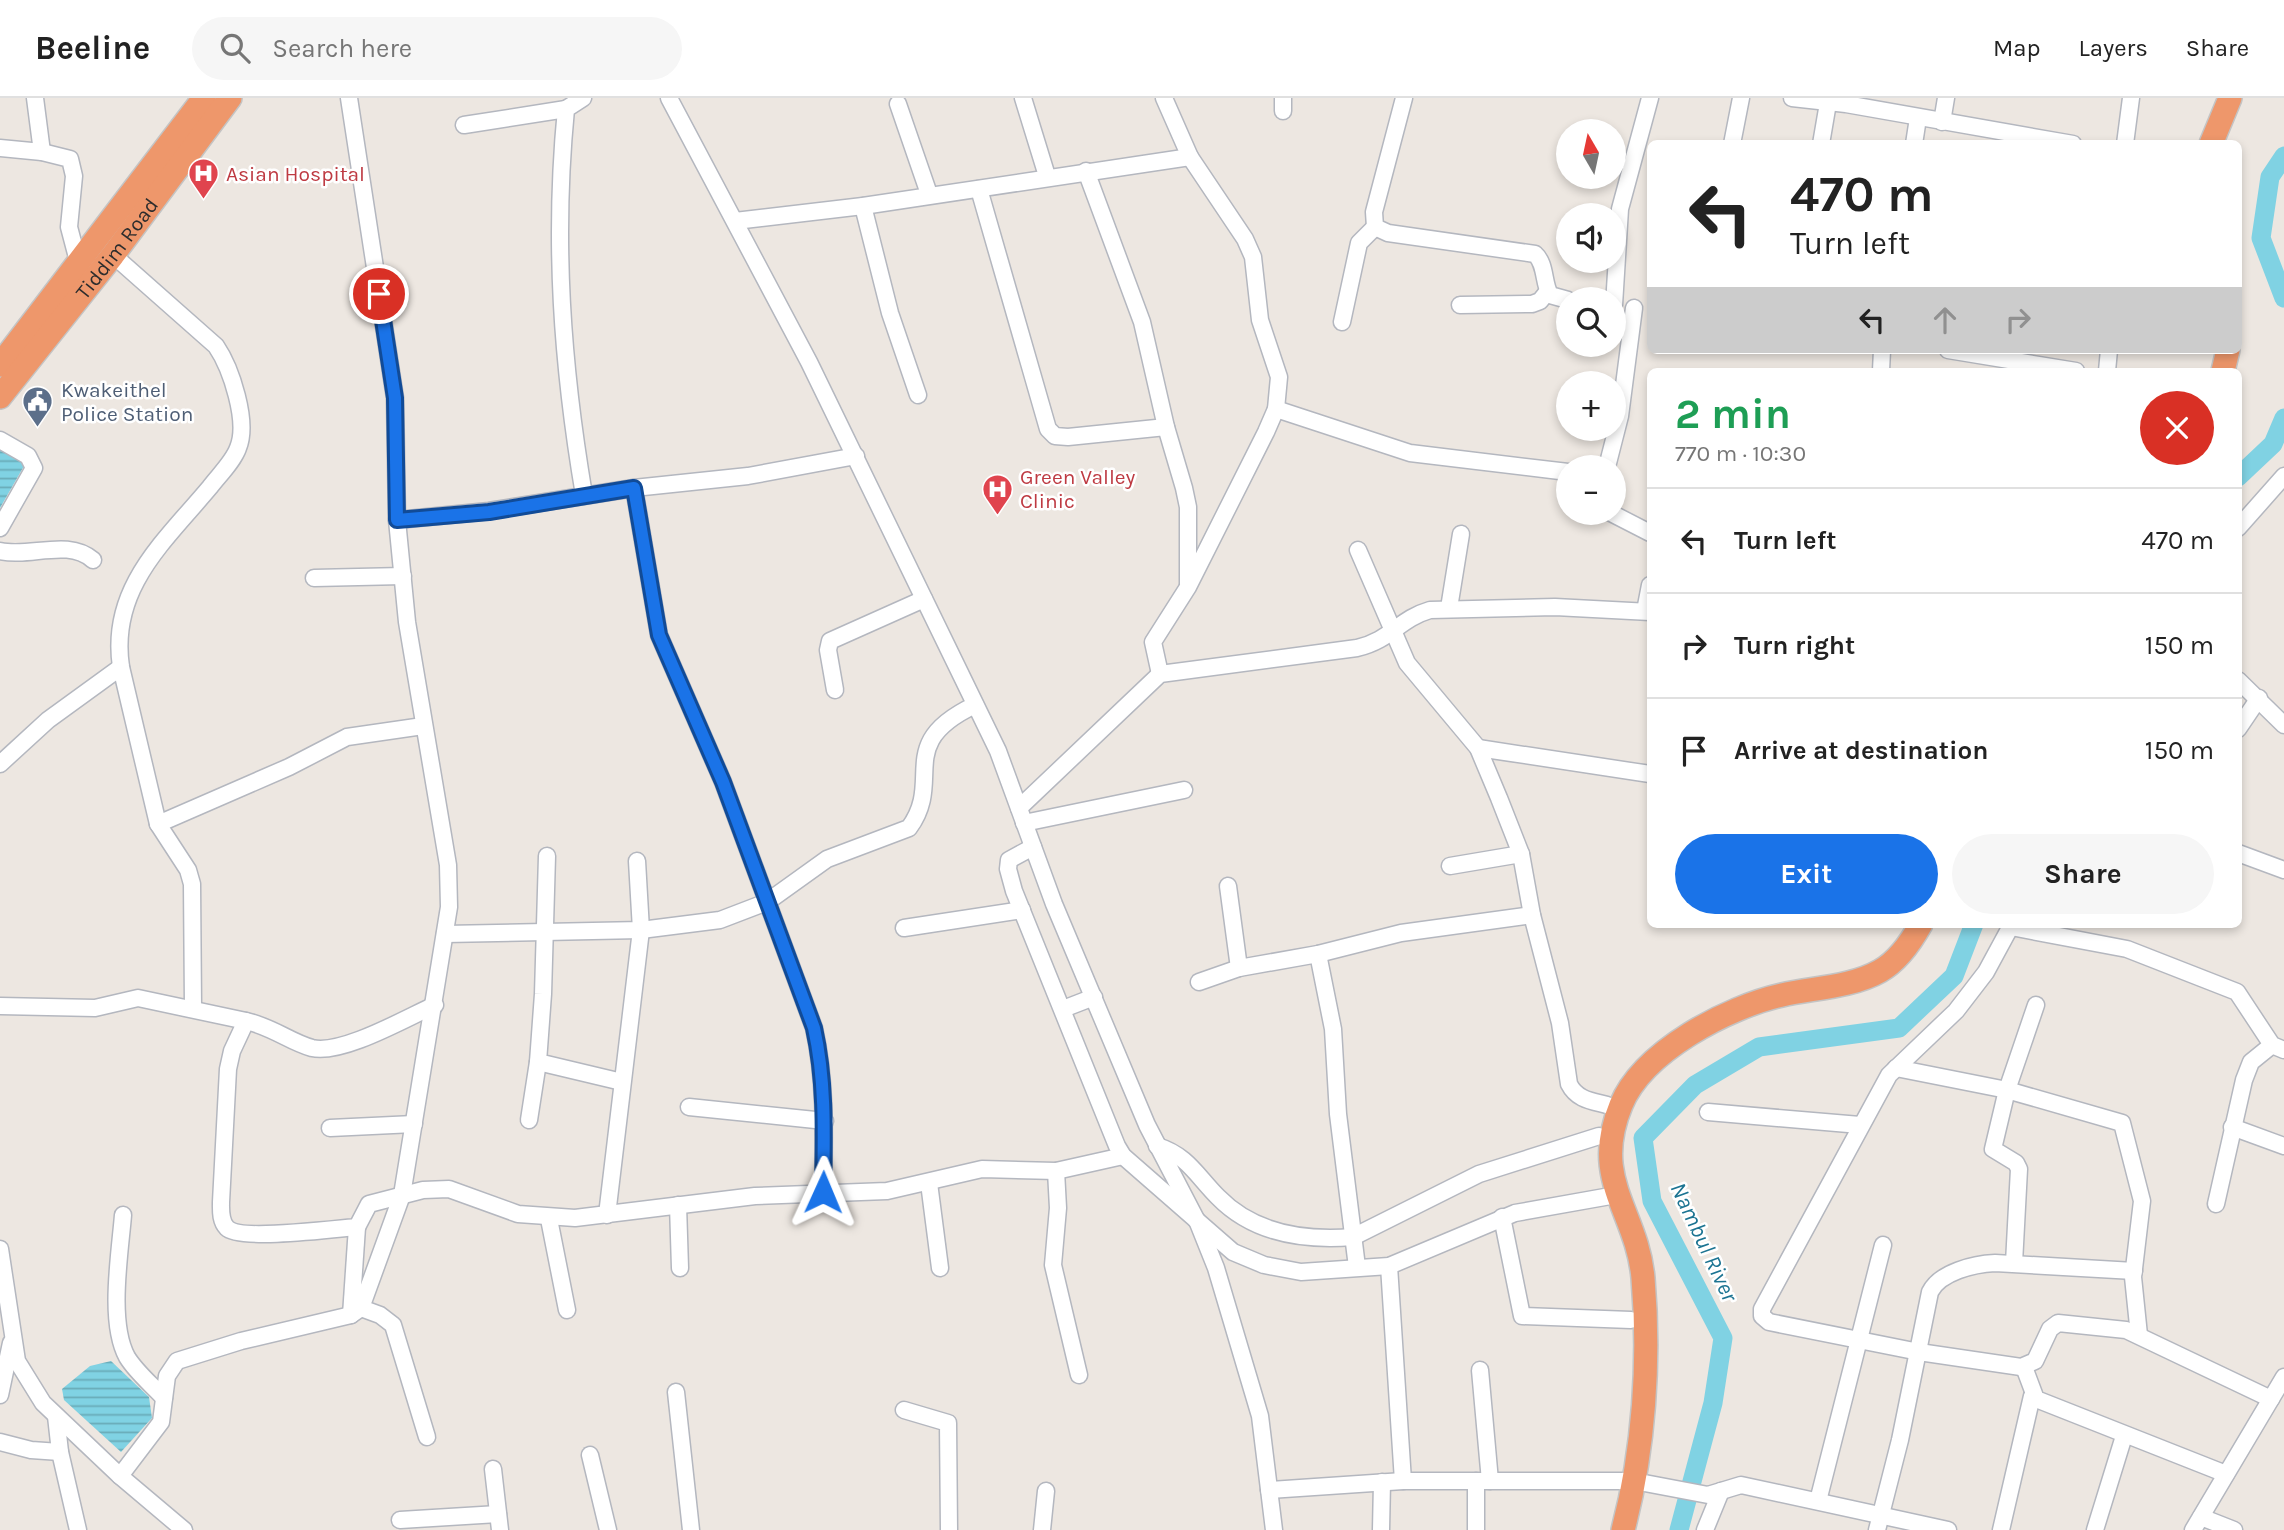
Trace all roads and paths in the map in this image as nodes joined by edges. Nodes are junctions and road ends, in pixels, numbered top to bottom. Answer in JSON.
{"nodes":[{"id":1,"x":35,"y":98,"type":"edge"},
{"id":2,"x":205,"y":98,"type":"edge"},
{"id":3,"x":230,"y":98,"type":"edge"},
{"id":4,"x":349,"y":98,"type":"edge"},
{"id":5,"x":583,"y":98,"type":"edge"},
{"id":6,"x":669,"y":98,"type":"edge"},
{"id":7,"x":1023,"y":98,"type":"edge"},
{"id":8,"x":1164,"y":98,"type":"edge"},
{"id":9,"x":1404,"y":98,"type":"edge"},
{"id":10,"x":1650,"y":98,"type":"edge"},
{"id":11,"x":1741,"y":98,"type":"edge"},
{"id":12,"x":1792,"y":98,"type":"edge"},
{"id":13,"x":1946,"y":98,"type":"edge"},
{"id":14,"x":2131,"y":98,"type":"edge"},
{"id":15,"x":2230,"y":98,"type":"edge"},
{"id":16,"x":2242,"y":98,"type":"edge"},
{"id":17,"x":1847,"y":101,"type":"edge"},
{"id":18,"x":1828,"y":103,"type":"junction"},
{"id":19,"x":898,"y":104,"type":"dead end"},
{"id":20,"x":565,"y":109,"type":"junction"},
{"id":21,"x":1918,"y":118,"type":"junction"},
{"id":22,"x":1942,"y":122,"type":"junction"},
{"id":23,"x":464,"y":125,"type":"dead end"},
{"id":24,"x":2012,"y":139,"type":"edge"},
{"id":25,"x":1733,"y":140,"type":"edge"},
{"id":26,"x":1822,"y":140,"type":"edge"},
{"id":27,"x":1915,"y":140,"type":"edge"},
{"id":28,"x":2126,"y":140,"type":"edge"},
{"id":29,"x":2213,"y":140,"type":"edge"},
{"id":30,"x":2226,"y":140,"type":"edge"},
{"id":31,"x":0,"y":148,"type":"edge"},
{"id":32,"x":42,"y":152,"type":"junction"},
{"id":33,"x":1190,"y":157,"type":"junction"},
{"id":34,"x":1086,"y":171,"type":"junction"},
{"id":35,"x":1047,"y":176,"type":"junction"},
{"id":36,"x":979,"y":189,"type":"junction"},
{"id":37,"x":929,"y":194,"type":"junction"},
{"id":38,"x":863,"y":206,"type":"junction"},
{"id":39,"x":735,"y":221,"type":"junction"},
{"id":40,"x":1375,"y":227,"type":"junction"},
{"id":41,"x":113,"y":255,"type":"junction"},
{"id":42,"x":79,"y":265,"type":"junction"},
{"id":43,"x":1615,"y":287,"type":"edge"},
{"id":44,"x":1548,"y":291,"type":"junction"},
{"id":45,"x":1556,"y":295,"type":"edge"},
{"id":46,"x":1460,"y":305,"type":"dead end"},
{"id":47,"x":1642,"y":309,"type":"edge"},
{"id":48,"x":1342,"y":322,"type":"dead end"},
{"id":49,"x":1972,"y":354,"type":"edge"},
{"id":50,"x":0,"y":365,"type":"edge"},
{"id":51,"x":2058,"y":368,"type":"edge"},
{"id":52,"x":918,"y":395,"type":"dead end"},
{"id":53,"x":0,"y":397,"type":"edge"},
{"id":54,"x":1276,"y":409,"type":"junction"},
{"id":55,"x":1166,"y":428,"type":"junction"},
{"id":56,"x":0,"y":440,"type":"edge"},
{"id":57,"x":1610,"y":455,"type":"edge"},
{"id":58,"x":856,"y":456,"type":"junction"},
{"id":59,"x":1556,"y":471,"type":"edge"},
{"id":60,"x":2284,"y":476,"type":"edge"},
{"id":61,"x":634,"y":488,"type":"junction"},
{"id":62,"x":584,"y":495,"type":"junction"},
{"id":63,"x":397,"y":520,"type":"junction"},
{"id":64,"x":1626,"y":521,"type":"edge"},
{"id":65,"x":2242,"y":523,"type":"edge"},
{"id":66,"x":0,"y":528,"type":"edge"},
{"id":67,"x":1647,"y":531,"type":"edge"},
{"id":68,"x":1461,"y":534,"type":"dead end"},
{"id":69,"x":1358,"y":550,"type":"dead end"},
{"id":70,"x":0,"y":551,"type":"edge"},
{"id":71,"x":93,"y":561,"type":"dead end"},
{"id":72,"x":403,"y":576,"type":"junction"},
{"id":73,"x":314,"y":578,"type":"dead end"},
{"id":74,"x":1188,"y":587,"type":"junction"},
{"id":75,"x":924,"y":598,"type":"junction"},
{"id":76,"x":1449,"y":608,"type":"junction"},
{"id":77,"x":1647,"y":612,"type":"edge"},
{"id":78,"x":1394,"y":633,"type":"junction"},
{"id":79,"x":121,"y":667,"type":"junction"},
{"id":80,"x":1160,"y":674,"type":"junction"},
{"id":81,"x":2242,"y":683,"type":"edge"},
{"id":82,"x":835,"y":690,"type":"dead end"},
{"id":83,"x":2259,"y":698,"type":"junction"},
{"id":84,"x":975,"y":705,"type":"junction"},
{"id":85,"x":2242,"y":723,"type":"edge"},
{"id":86,"x":2284,"y":725,"type":"edge"},
{"id":87,"x":423,"y":726,"type":"junction"},
{"id":88,"x":1478,"y":748,"type":"junction"},
{"id":89,"x":0,"y":764,"type":"edge"},
{"id":90,"x":1647,"y":774,"type":"edge"},
{"id":91,"x":1184,"y":790,"type":"dead end"},
{"id":92,"x":1021,"y":815,"type":"junction"},
{"id":93,"x":158,"y":824,"type":"junction"},
{"id":94,"x":1025,"y":850,"type":"junction"},
{"id":95,"x":1521,"y":854,"type":"junction"},
{"id":96,"x":2242,"y":854,"type":"edge"},
{"id":97,"x":547,"y":856,"type":"dead end"},
{"id":98,"x":637,"y":861,"type":"dead end"},
{"id":99,"x":1450,"y":866,"type":"dead end"},
{"id":100,"x":2284,"y":870,"type":"edge"},
{"id":101,"x":1227,"y":886,"type":"dead end"},
{"id":102,"x":767,"y":902,"type":"junction"},
{"id":103,"x":1022,"y":910,"type":"junction"},
{"id":104,"x":1532,"y":915,"type":"junction"},
{"id":105,"x":904,"y":928,"type":"dead end"},
{"id":106,"x":1902,"y":928,"type":"edge"},
{"id":107,"x":1918,"y":928,"type":"edge"},
{"id":108,"x":2010,"y":928,"type":"edge"},
{"id":109,"x":2021,"y":928,"type":"edge"},
{"id":110,"x":641,"y":930,"type":"junction"},
{"id":111,"x":546,"y":932,"type":"junction"},
{"id":112,"x":445,"y":934,"type":"junction"},
{"id":113,"x":1318,"y":954,"type":"junction"},
{"id":114,"x":1239,"y":968,"type":"junction"},
{"id":115,"x":1199,"y":982,"type":"dead end"},
{"id":116,"x":1080,"y":1003,"type":"junction"},
{"id":117,"x":435,"y":1004,"type":"junction"},
{"id":118,"x":2036,"y":1005,"type":"dead end"},
{"id":119,"x":0,"y":1006,"type":"edge"},
{"id":120,"x":193,"y":1007,"type":"junction"},
{"id":121,"x":246,"y":1021,"type":"junction"},
{"id":122,"x":2278,"y":1048,"type":"edge"},
{"id":123,"x":538,"y":1062,"type":"junction"},
{"id":124,"x":1896,"y":1068,"type":"junction"},
{"id":125,"x":622,"y":1082,"type":"junction"},
{"id":126,"x":2007,"y":1090,"type":"junction"},
{"id":127,"x":1607,"y":1105,"type":"junction"},
{"id":128,"x":689,"y":1107,"type":"dead end"},
{"id":129,"x":1708,"y":1112,"type":"dead end"},
{"id":130,"x":529,"y":1120,"type":"dead end"},
{"id":131,"x":825,"y":1121,"type":"junction"},
{"id":132,"x":414,"y":1124,"type":"junction"},
{"id":133,"x":1860,"y":1125,"type":"junction"},
{"id":134,"x":2232,"y":1127,"type":"junction"},
{"id":135,"x":330,"y":1128,"type":"dead end"},
{"id":136,"x":1600,"y":1136,"type":"junction"},
{"id":137,"x":1157,"y":1146,"type":"junction"},
{"id":138,"x":2284,"y":1146,"type":"edge"},
{"id":139,"x":1123,"y":1156,"type":"junction"},
{"id":140,"x":1056,"y":1171,"type":"junction"},
{"id":141,"x":929,"y":1182,"type":"junction"},
{"id":142,"x":823,"y":1192,"type":"junction"},
{"id":143,"x":402,"y":1195,"type":"junction"},
{"id":144,"x":1610,"y":1197,"type":"junction"},
{"id":145,"x":2216,"y":1204,"type":"dead end"},
{"id":146,"x":122,"y":1215,"type":"dead end"},
{"id":147,"x":607,"y":1215,"type":"junction"},
{"id":148,"x":678,"y":1217,"type":"junction"},
{"id":149,"x":1502,"y":1217,"type":"junction"},
{"id":150,"x":549,"y":1219,"type":"junction"},
{"id":151,"x":1198,"y":1223,"type":"junction"},
{"id":152,"x":357,"y":1227,"type":"junction"},
{"id":153,"x":1353,"y":1237,"type":"junction"},
{"id":154,"x":1883,"y":1245,"type":"dead end"},
{"id":155,"x":0,"y":1248,"type":"edge"},
{"id":156,"x":2014,"y":1263,"type":"junction"},
{"id":157,"x":1389,"y":1266,"type":"junction"},
{"id":158,"x":1357,"y":1267,"type":"junction"},
{"id":159,"x":680,"y":1268,"type":"dead end"},
{"id":160,"x":940,"y":1268,"type":"dead end"},
{"id":161,"x":2134,"y":1271,"type":"junction"},
{"id":162,"x":567,"y":1310,"type":"dead end"},
{"id":163,"x":356,"y":1312,"type":"junction"},
{"id":164,"x":1631,"y":1320,"type":"junction"},
{"id":165,"x":2139,"y":1335,"type":"junction"},
{"id":166,"x":13,"y":1337,"type":"junction"},
{"id":167,"x":1857,"y":1341,"type":"junction"},
{"id":168,"x":1919,"y":1352,"type":"junction"},
{"id":169,"x":2024,"y":1367,"type":"junction"},
{"id":170,"x":1480,"y":1370,"type":"dead end"},
{"id":171,"x":1079,"y":1375,"type":"dead end"},
{"id":172,"x":2284,"y":1377,"type":"edge"},
{"id":173,"x":676,"y":1392,"type":"dead end"},
{"id":174,"x":0,"y":1395,"type":"edge"},
{"id":175,"x":2032,"y":1395,"type":"junction"},
{"id":176,"x":164,"y":1398,"type":"junction"},
{"id":177,"x":2271,"y":1399,"type":"junction"},
{"id":178,"x":904,"y":1410,"type":"dead end"},
{"id":179,"x":56,"y":1416,"type":"junction"},
{"id":180,"x":2124,"y":1436,"type":"junction"},
{"id":181,"x":427,"y":1437,"type":"dead end"},
{"id":182,"x":0,"y":1442,"type":"edge"},
{"id":183,"x":60,"y":1452,"type":"junction"},
{"id":184,"x":590,"y":1455,"type":"dead end"},
{"id":185,"x":493,"y":1469,"type":"dead end"},
{"id":186,"x":2226,"y":1474,"type":"junction"},
{"id":187,"x":120,"y":1476,"type":"junction"},
{"id":188,"x":1403,"y":1481,"type":"junction"},
{"id":189,"x":1483,"y":1481,"type":"junction"},
{"id":190,"x":1628,"y":1481,"type":"junction"},
{"id":191,"x":1382,"y":1482,"type":"junction"},
{"id":192,"x":1269,"y":1490,"type":"junction"},
{"id":193,"x":1046,"y":1492,"type":"dead end"},
{"id":194,"x":1715,"y":1493,"type":"junction"},
{"id":195,"x":1818,"y":1501,"type":"junction"},
{"id":196,"x":400,"y":1520,"type":"dead end"},
{"id":197,"x":499,"y":1522,"type":"edge"},
{"id":198,"x":1879,"y":1522,"type":"edge"},
{"id":199,"x":2197,"y":1523,"type":"edge"},
{"id":200,"x":78,"y":1530,"type":"edge"},
{"id":201,"x":184,"y":1530,"type":"edge"},
{"id":202,"x":608,"y":1530,"type":"edge"},
{"id":203,"x":691,"y":1530,"type":"edge"},
{"id":204,"x":949,"y":1530,"type":"edge"},
{"id":205,"x":1042,"y":1530,"type":"edge"},
{"id":206,"x":1274,"y":1530,"type":"edge"},
{"id":207,"x":1381,"y":1530,"type":"edge"},
{"id":208,"x":1476,"y":1530,"type":"edge"},
{"id":209,"x":1610,"y":1530,"type":"edge"},
{"id":210,"x":1623,"y":1530,"type":"edge"},
{"id":211,"x":1705,"y":1530,"type":"edge"},
{"id":212,"x":1948,"y":1530,"type":"edge"},
{"id":213,"x":2001,"y":1530,"type":"edge"},
{"id":214,"x":2095,"y":1530,"type":"edge"},
{"id":215,"x":2234,"y":1530,"type":"edge"}],
"edges":[{"from":1,"to":32,"type":"street"},
{"from":2,"to":42,"type":"highway","name":"Tiddim Road"},
{"from":3,"to":41,"type":"highway","name":"Tiddim Road"},
{"from":4,"to":63,"type":"street"},
{"from":5,"to":20,"type":"street"},
{"from":6,"to":39,"type":"street"},
{"from":7,"to":35,"type":"street"},
{"from":8,"to":33,"type":"street"},
{"from":9,"to":40,"type":"street"},
{"from":10,"to":43,"type":"street"},
{"from":11,"to":25,"type":"street"},
{"from":12,"to":18,"type":"street"},
{"from":13,"to":22,"type":"street"},
{"from":14,"to":28,"type":"street"},
{"from":15,"to":29,"type":"highway"},
{"from":16,"to":30,"type":"highway"},
{"from":17,"to":18,"type":"street"},
{"from":17,"to":21,"type":"street"},
{"from":18,"to":26,"type":"street"},
{"from":19,"to":37,"type":"street"},
{"from":20,"to":23,"type":"street"},
{"from":20,"to":62,"type":"street"},
{"from":21,"to":22,"type":"street"},
{"from":21,"to":27,"type":"street"},
{"from":22,"to":24,"type":"street"},
{"from":31,"to":32,"type":"street"},
{"from":32,"to":42,"type":"street"},
{"from":33,"to":34,"type":"street"},
{"from":33,"to":54,"type":"street"},
{"from":34,"to":35,"type":"street"},
{"from":34,"to":55,"type":"street"},
{"from":35,"to":36,"type":"street"},
{"from":36,"to":37,"type":"street"},
{"from":36,"to":55,"type":"street"},
{"from":37,"to":38,"type":"street"},
{"from":38,"to":39,"type":"street"},
{"from":38,"to":52,"type":"street"},
{"from":39,"to":58,"type":"street"},
{"from":40,"to":44,"type":"street"},
{"from":40,"to":48,"type":"street"},
{"from":41,"to":53,"type":"highway","name":"Tiddim Road"},
{"from":41,"to":79,"type":"street"},
{"from":42,"to":50,"type":"highway","name":"Tiddim Road"},
{"from":44,"to":45,"type":"street"},
{"from":44,"to":46,"type":"street"},
{"from":47,"to":57,"type":"street"},
{"from":49,"to":51,"type":"street"},
{"from":54,"to":59,"type":"street"},
{"from":54,"to":74,"type":"street"},
{"from":55,"to":74,"type":"street"},
{"from":56,"to":66,"type":"street"},
{"from":58,"to":61,"type":"street"},
{"from":58,"to":75,"type":"street"},
{"from":60,"to":65,"type":"street"},
{"from":61,"to":62,"type":"street"},
{"from":61,"to":102,"type":"street"},
{"from":62,"to":63,"type":"street"},
{"from":63,"to":72,"type":"street"},
{"from":64,"to":67,"type":"street"},
{"from":68,"to":76,"type":"street"},
{"from":69,"to":78,"type":"street"},
{"from":70,"to":71,"type":"street"},
{"from":72,"to":73,"type":"street"},
{"from":72,"to":87,"type":"street"},
{"from":74,"to":80,"type":"street"},
{"from":75,"to":82,"type":"street"},
{"from":75,"to":84,"type":"street"},
{"from":76,"to":77,"type":"street"},
{"from":76,"to":78,"type":"street"},
{"from":78,"to":80,"type":"street"},
{"from":78,"to":88,"type":"street"},
{"from":79,"to":89,"type":"street"},
{"from":79,"to":93,"type":"street"},
{"from":80,"to":92,"type":"street"},
{"from":81,"to":83,"type":"street"},
{"from":83,"to":85,"type":"street"},
{"from":83,"to":86,"type":"street"},
{"from":84,"to":92,"type":"street"},
{"from":84,"to":102,"type":"street"},
{"from":87,"to":93,"type":"street"},
{"from":87,"to":112,"type":"street"},
{"from":88,"to":90,"type":"street"},
{"from":88,"to":95,"type":"street"},
{"from":91,"to":92,"type":"street"},
{"from":92,"to":94,"type":"street"},
{"from":93,"to":120,"type":"street"},
{"from":94,"to":103,"type":"street"},
{"from":94,"to":116,"type":"street"},
{"from":95,"to":99,"type":"street"},
{"from":95,"to":104,"type":"street"},
{"from":96,"to":100,"type":"street"},
{"from":97,"to":111,"type":"street"},
{"from":98,"to":110,"type":"street"},
{"from":101,"to":114,"type":"street"},
{"from":102,"to":110,"type":"street"},
{"from":102,"to":131,"type":"street"},
{"from":103,"to":105,"type":"street"},
{"from":103,"to":116,"type":"street"},
{"from":104,"to":113,"type":"street"},
{"from":104,"to":127,"type":"street"},
{"from":106,"to":127,"type":"highway"},
{"from":107,"to":144,"type":"highway"},
{"from":108,"to":124,"type":"street"},
{"from":109,"to":122,"type":"street"},
{"from":110,"to":111,"type":"street"},
{"from":110,"to":125,"type":"street"},
{"from":111,"to":112,"type":"street"},
{"from":111,"to":123,"type":"street"},
{"from":112,"to":117,"type":"street"},
{"from":113,"to":114,"type":"street"},
{"from":113,"to":153,"type":"street"},
{"from":114,"to":115,"type":"street"},
{"from":116,"to":137,"type":"street"},
{"from":116,"to":139,"type":"street"},
{"from":117,"to":121,"type":"street"},
{"from":117,"to":132,"type":"street"},
{"from":118,"to":126,"type":"street"},
{"from":119,"to":120,"type":"street"},
{"from":120,"to":121,"type":"street"},
{"from":121,"to":152,"type":"street"},
{"from":122,"to":134,"type":"street"},
{"from":123,"to":125,"type":"street"},
{"from":123,"to":130,"type":"street"},
{"from":124,"to":126,"type":"street"},
{"from":124,"to":133,"type":"street"},
{"from":125,"to":147,"type":"street"},
{"from":126,"to":156,"type":"street"},
{"from":126,"to":161,"type":"street"},
{"from":127,"to":136,"type":"highway"},
{"from":128,"to":131,"type":"street"},
{"from":129,"to":133,"type":"street"},
{"from":131,"to":142,"type":"street"},
{"from":132,"to":135,"type":"street"},
{"from":132,"to":143,"type":"street"},
{"from":133,"to":167,"type":"street"},
{"from":134,"to":138,"type":"street"},
{"from":134,"to":145,"type":"street"},
{"from":136,"to":144,"type":"highway"},
{"from":136,"to":153,"type":"street"},
{"from":137,"to":151,"type":"street"},
{"from":137,"to":153,"type":"street"},
{"from":139,"to":140,"type":"street"},
{"from":139,"to":151,"type":"street"},
{"from":140,"to":141,"type":"street"},
{"from":140,"to":171,"type":"street"},
{"from":141,"to":142,"type":"street"},
{"from":141,"to":160,"type":"street"},
{"from":142,"to":148,"type":"street"},
{"from":143,"to":150,"type":"street"},
{"from":143,"to":152,"type":"street"},
{"from":143,"to":163,"type":"street"},
{"from":144,"to":149,"type":"street"},
{"from":144,"to":164,"type":"highway"},
{"from":144,"to":190,"type":"highway"},
{"from":146,"to":176,"type":"street"},
{"from":147,"to":148,"type":"street"},
{"from":147,"to":150,"type":"street"},
{"from":148,"to":159,"type":"street"},
{"from":149,"to":157,"type":"street"},
{"from":149,"to":164,"type":"street"},
{"from":150,"to":162,"type":"street"},
{"from":151,"to":158,"type":"street"},
{"from":151,"to":192,"type":"street"},
{"from":152,"to":163,"type":"street"},
{"from":153,"to":158,"type":"street"},
{"from":154,"to":167,"type":"street"},
{"from":155,"to":166,"type":"street"},
{"from":156,"to":161,"type":"street"},
{"from":156,"to":168,"type":"street"},
{"from":157,"to":158,"type":"street"},
{"from":157,"to":188,"type":"street"},
{"from":161,"to":165,"type":"street"},
{"from":163,"to":176,"type":"street"},
{"from":163,"to":181,"type":"street"},
{"from":164,"to":190,"type":"highway"},
{"from":165,"to":169,"type":"street"},
{"from":165,"to":177,"type":"street"},
{"from":166,"to":174,"type":"street"},
{"from":166,"to":179,"type":"street"},
{"from":167,"to":168,"type":"street"},
{"from":167,"to":195,"type":"street"},
{"from":168,"to":169,"type":"street"},
{"from":168,"to":198,"type":"street"},
{"from":169,"to":175,"type":"street"},
{"from":170,"to":189,"type":"street"},
{"from":172,"to":177,"type":"street"},
{"from":173,"to":203,"type":"street"},
{"from":175,"to":180,"type":"street"},
{"from":175,"to":213,"type":"street"},
{"from":176,"to":187,"type":"street"},
{"from":177,"to":186,"type":"street"},
{"from":178,"to":204,"type":"street"},
{"from":179,"to":183,"type":"street"},
{"from":179,"to":187,"type":"street"},
{"from":180,"to":186,"type":"street"},
{"from":180,"to":214,"type":"street"},
{"from":182,"to":183,"type":"street"},
{"from":183,"to":200,"type":"street"},
{"from":184,"to":202,"type":"street"},
{"from":185,"to":197,"type":"street"},
{"from":186,"to":199,"type":"street"},
{"from":187,"to":201,"type":"street"},
{"from":188,"to":189,"type":"street"},
{"from":188,"to":191,"type":"street"},
{"from":189,"to":190,"type":"street"},
{"from":189,"to":208,"type":"street"},
{"from":190,"to":194,"type":"street"},
{"from":190,"to":209,"type":"highway"},
{"from":190,"to":210,"type":"highway"},
{"from":191,"to":192,"type":"street"},
{"from":191,"to":207,"type":"street"},
{"from":192,"to":206,"type":"street"},
{"from":193,"to":205,"type":"street"},
{"from":194,"to":195,"type":"street"},
{"from":194,"to":211,"type":"street"},
{"from":195,"to":198,"type":"street"},
{"from":196,"to":197,"type":"street"},
{"from":198,"to":212,"type":"street"},
{"from":199,"to":215,"type":"street"}]}
